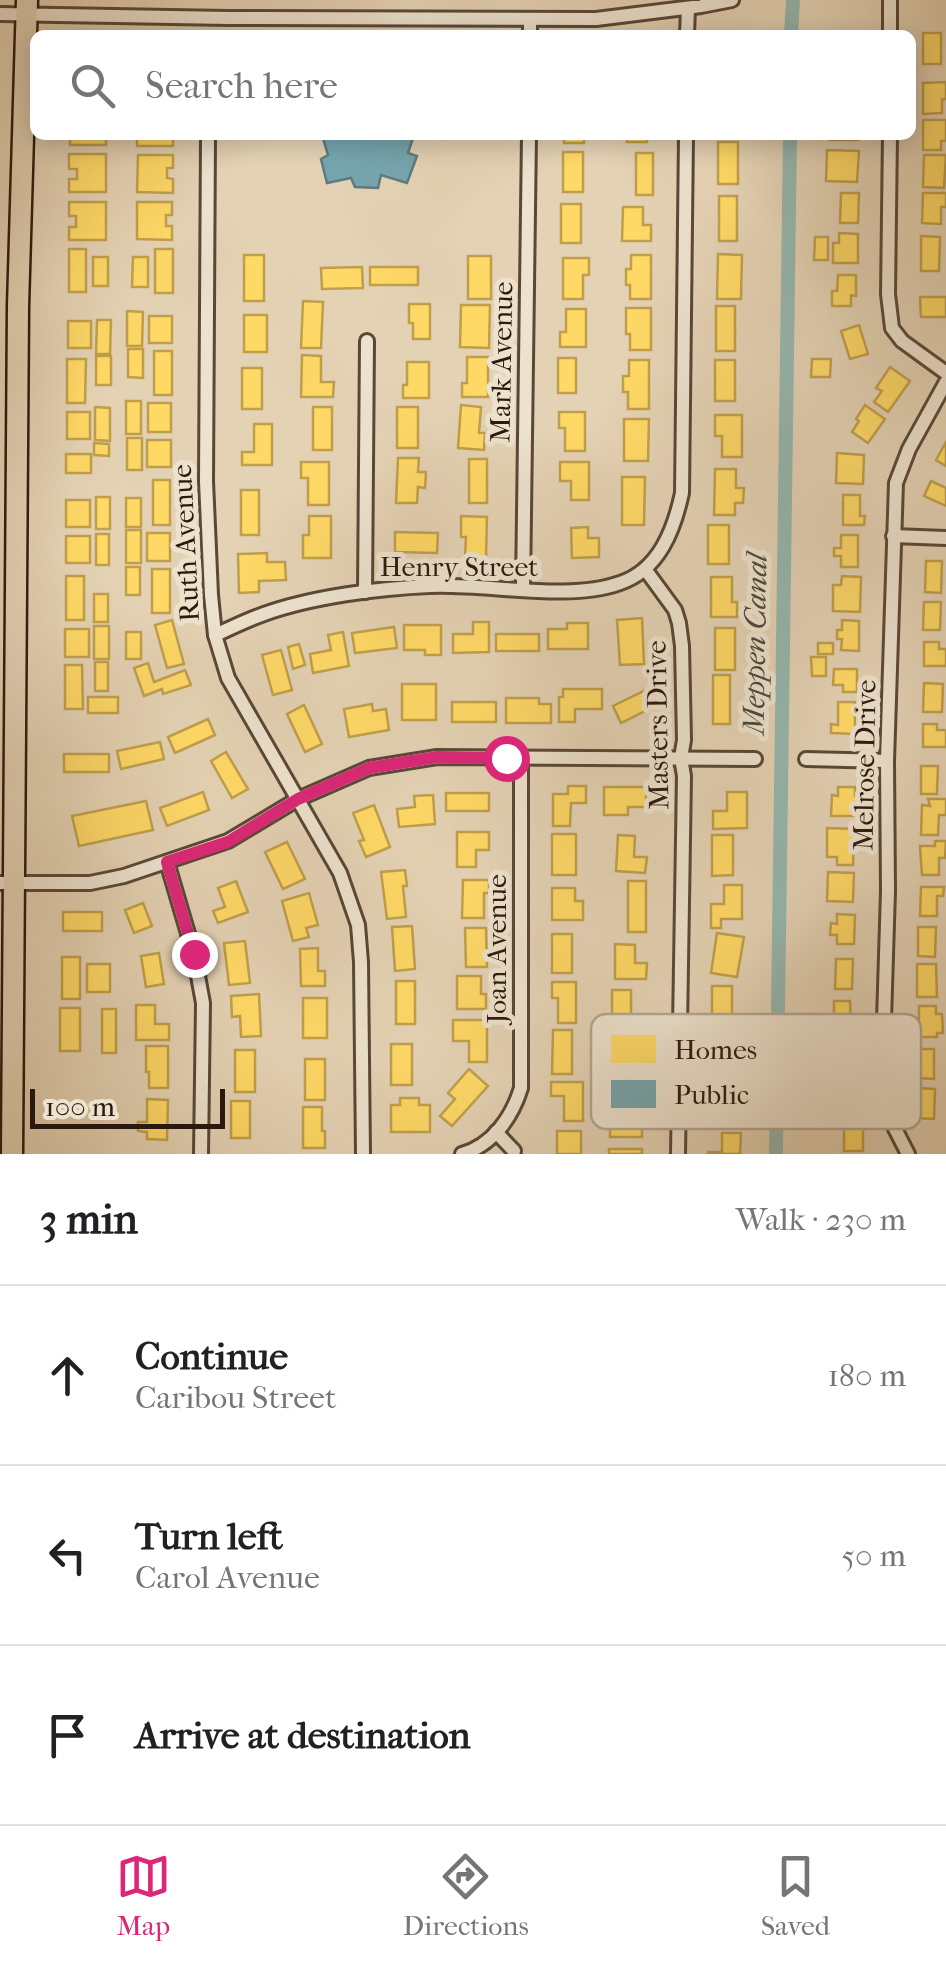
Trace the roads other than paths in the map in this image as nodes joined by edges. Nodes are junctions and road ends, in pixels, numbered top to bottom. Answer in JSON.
{"nodes":[{"id":1,"x":732,"y":0,"type":"edge"},
{"id":2,"x":890,"y":0,"type":"edge"},
{"id":3,"x":27,"y":8,"type":"edge"},
{"id":4,"x":688,"y":8,"type":"junction"},
{"id":5,"x":0,"y":14,"type":"edge"},
{"id":6,"x":209,"y":17,"type":"junction"},
{"id":7,"x":530,"y":19,"type":"junction"},
{"id":8,"x":208,"y":30,"type":"edge"},
{"id":9,"x":530,"y":30,"type":"edge"},
{"id":10,"x":688,"y":30,"type":"edge"},
{"id":11,"x":890,"y":30,"type":"edge"},
{"id":12,"x":208,"y":140,"type":"edge"},
{"id":13,"x":529,"y":140,"type":"edge"},
{"id":14,"x":686,"y":140,"type":"edge"},
{"id":15,"x":890,"y":140,"type":"edge"},
{"id":16,"x":367,"y":341,"type":"dead end"},
{"id":17,"x":946,"y":373,"type":"edge"},
{"id":18,"x":946,"y":382,"type":"edge"},
{"id":19,"x":894,"y":536,"type":"junction"},
{"id":20,"x":946,"y":538,"type":"edge"},
{"id":21,"x":645,"y":569,"type":"junction"},
{"id":22,"x":523,"y":589,"type":"junction"},
{"id":23,"x":365,"y":592,"type":"junction"},
{"id":24,"x":214,"y":635,"type":"junction"},
{"id":25,"x":520,"y":758,"type":"junction"},
{"id":26,"x":681,"y":758,"type":"junction"},
{"id":27,"x":755,"y":759,"type":"dead end"},
{"id":28,"x":806,"y":759,"type":"dead end"},
{"id":29,"x":887,"y":761,"type":"junction"},
{"id":30,"x":298,"y":799,"type":"junction"},
{"id":31,"x":167,"y":862,"type":"junction"},
{"id":32,"x":7,"y":883,"type":"edge"},
{"id":33,"x":680,"y":1014,"type":"edge"},
{"id":34,"x":884,"y":1014,"type":"edge"},
{"id":35,"x":678,"y":1129,"type":"edge"},
{"id":36,"x":895,"y":1129,"type":"edge"},
{"id":37,"x":496,"y":1132,"type":"junction"},
{"id":38,"x":514,"y":1151,"type":"dead end"},
{"id":39,"x":12,"y":1154,"type":"edge"},
{"id":40,"x":200,"y":1154,"type":"edge"},
{"id":41,"x":362,"y":1154,"type":"edge"},
{"id":42,"x":462,"y":1154,"type":"edge"},
{"id":43,"x":678,"y":1154,"type":"edge"},
{"id":44,"x":908,"y":1154,"type":"edge"}],
"edges":[{"from":1,"to":4,"type":"street"},
{"from":2,"to":11,"type":"street"},
{"from":3,"to":5,"type":"street"},
{"from":3,"to":6,"type":"street"},
{"from":3,"to":32,"type":"main road"},
{"from":4,"to":7,"type":"street"},
{"from":4,"to":10,"type":"street"},
{"from":6,"to":7,"type":"street"},
{"from":6,"to":8,"type":"street"},
{"from":7,"to":9,"type":"street"},
{"from":12,"to":24,"type":"street","name":"Ruth Avenue"},
{"from":13,"to":22,"type":"street","name":"Mark Avenue"},
{"from":14,"to":21,"type":"street"},
{"from":15,"to":17,"type":"street"},
{"from":16,"to":23,"type":"street"},
{"from":18,"to":19,"type":"street","name":"Melrose Drive"},
{"from":19,"to":20,"type":"street"},
{"from":19,"to":29,"type":"street","name":"Melrose Drive"},
{"from":21,"to":22,"type":"street","name":"Henry Street"},
{"from":21,"to":26,"type":"street","name":"Masters Drive"},
{"from":22,"to":23,"type":"street","name":"Henry Street"},
{"from":23,"to":24,"type":"street","name":"Henry Street"},
{"from":24,"to":30,"type":"street","name":"Ruth Avenue"},
{"from":25,"to":26,"type":"street"},
{"from":25,"to":30,"type":"street"},
{"from":25,"to":37,"type":"street","name":"Joan Avenue"},
{"from":26,"to":27,"type":"street"},
{"from":26,"to":33,"type":"street","name":"Masters Drive"},
{"from":28,"to":29,"type":"street"},
{"from":29,"to":34,"type":"street","name":"Melrose Drive"},
{"from":30,"to":31,"type":"street"},
{"from":30,"to":41,"type":"street","name":"Ruth Avenue"},
{"from":31,"to":32,"type":"street"},
{"from":31,"to":40,"type":"street"},
{"from":32,"to":39,"type":"main road"},
{"from":35,"to":43,"type":"street","name":"Masters Drive"},
{"from":36,"to":44,"type":"street","name":"Melrose Drive"},
{"from":37,"to":38,"type":"street"},
{"from":37,"to":42,"type":"street"}]}
